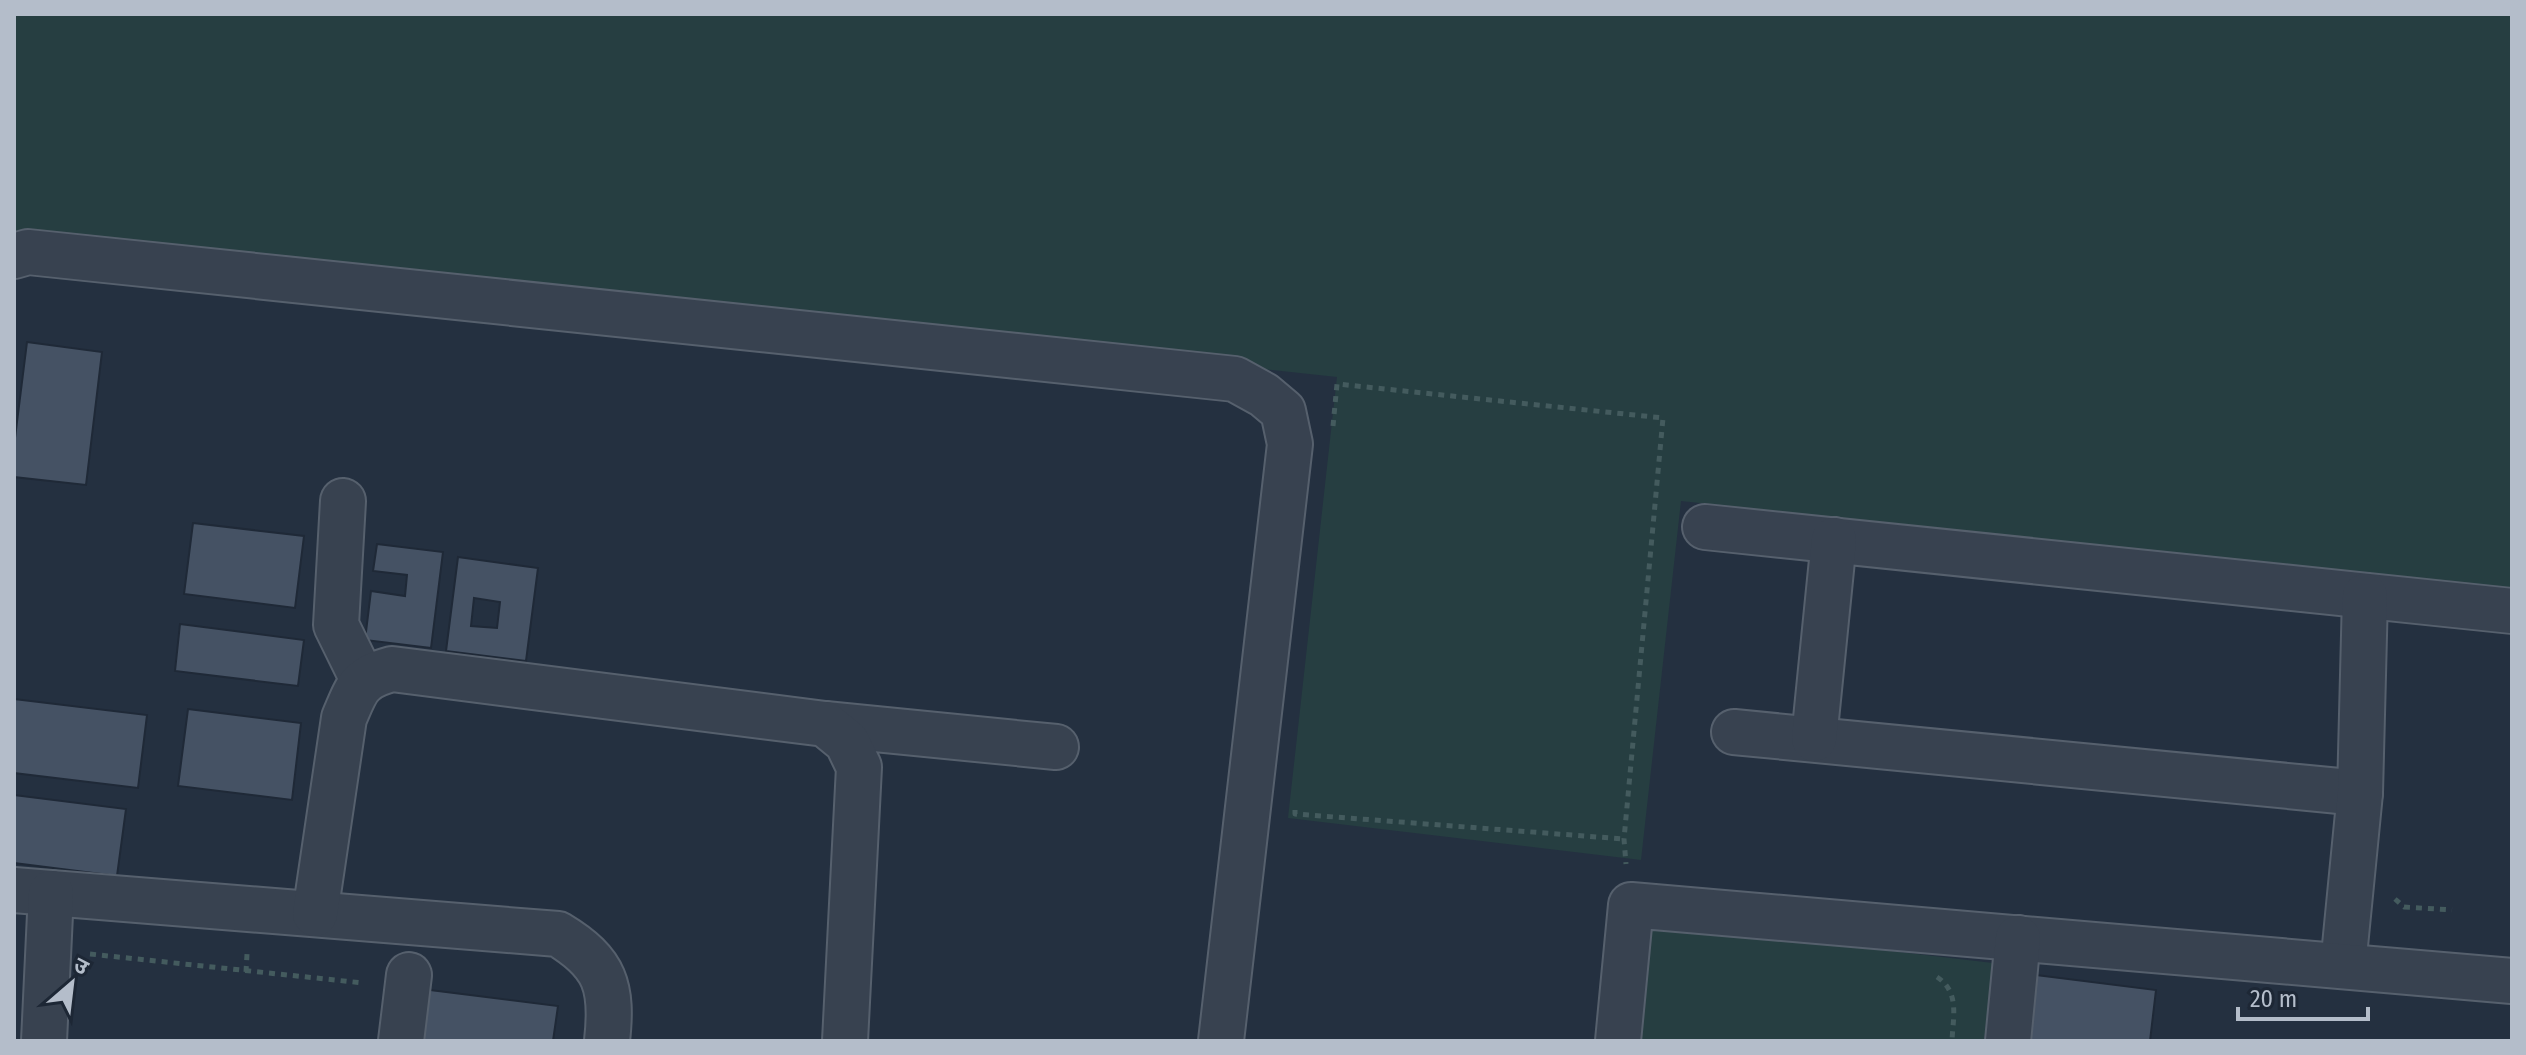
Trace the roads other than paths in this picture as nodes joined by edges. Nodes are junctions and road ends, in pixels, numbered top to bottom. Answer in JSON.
{"nodes":[{"id":1,"x":14,"y":256,"type":"edge"},
{"id":2,"x":343,"y":501,"type":"dead end"},
{"id":3,"x":1705,"y":527,"type":"dead end"},
{"id":4,"x":1834,"y":540,"type":"junction"},
{"id":5,"x":2365,"y":596,"type":"junction"},
{"id":6,"x":2512,"y":611,"type":"edge"},
{"id":7,"x":364,"y":682,"type":"junction"},
{"id":8,"x":825,"y":724,"type":"junction"},
{"id":9,"x":1734,"y":732,"type":"dead end"},
{"id":10,"x":1814,"y":739,"type":"junction"},
{"id":11,"x":1056,"y":747,"type":"dead end"},
{"id":12,"x":2360,"y":793,"type":"junction"},
{"id":13,"x":33,"y":892,"type":"edge"},
{"id":14,"x":315,"y":914,"type":"junction"},
{"id":15,"x":2018,"y":938,"type":"junction"},
{"id":16,"x":2343,"y":966,"type":"junction"},
{"id":17,"x":392,"y":979,"type":"road end"},
{"id":18,"x":2512,"y":981,"type":"edge"},
{"id":19,"x":44,"y":1041,"type":"edge"},
{"id":20,"x":401,"y":1041,"type":"edge"},
{"id":21,"x":607,"y":1041,"type":"edge"},
{"id":22,"x":845,"y":1041,"type":"edge"},
{"id":23,"x":1221,"y":1041,"type":"edge"},
{"id":24,"x":1618,"y":1041,"type":"edge"},
{"id":25,"x":2008,"y":1041,"type":"edge"}],
"edges":[{"from":1,"to":23,"type":"street"},
{"from":2,"to":7,"type":"street"},
{"from":3,"to":4,"type":"street"},
{"from":4,"to":5,"type":"street"},
{"from":4,"to":10,"type":"street"},
{"from":5,"to":6,"type":"street"},
{"from":5,"to":12,"type":"street"},
{"from":7,"to":8,"type":"street"},
{"from":7,"to":14,"type":"street"},
{"from":8,"to":11,"type":"street"},
{"from":8,"to":22,"type":"street"},
{"from":9,"to":10,"type":"street"},
{"from":10,"to":12,"type":"street"},
{"from":12,"to":16,"type":"street"},
{"from":13,"to":14,"type":"street"},
{"from":13,"to":19,"type":"street"},
{"from":14,"to":21,"type":"street"},
{"from":15,"to":16,"type":"street"},
{"from":15,"to":24,"type":"street"},
{"from":15,"to":25,"type":"street"},
{"from":16,"to":18,"type":"street"},
{"from":17,"to":20,"type":"street"}]}
